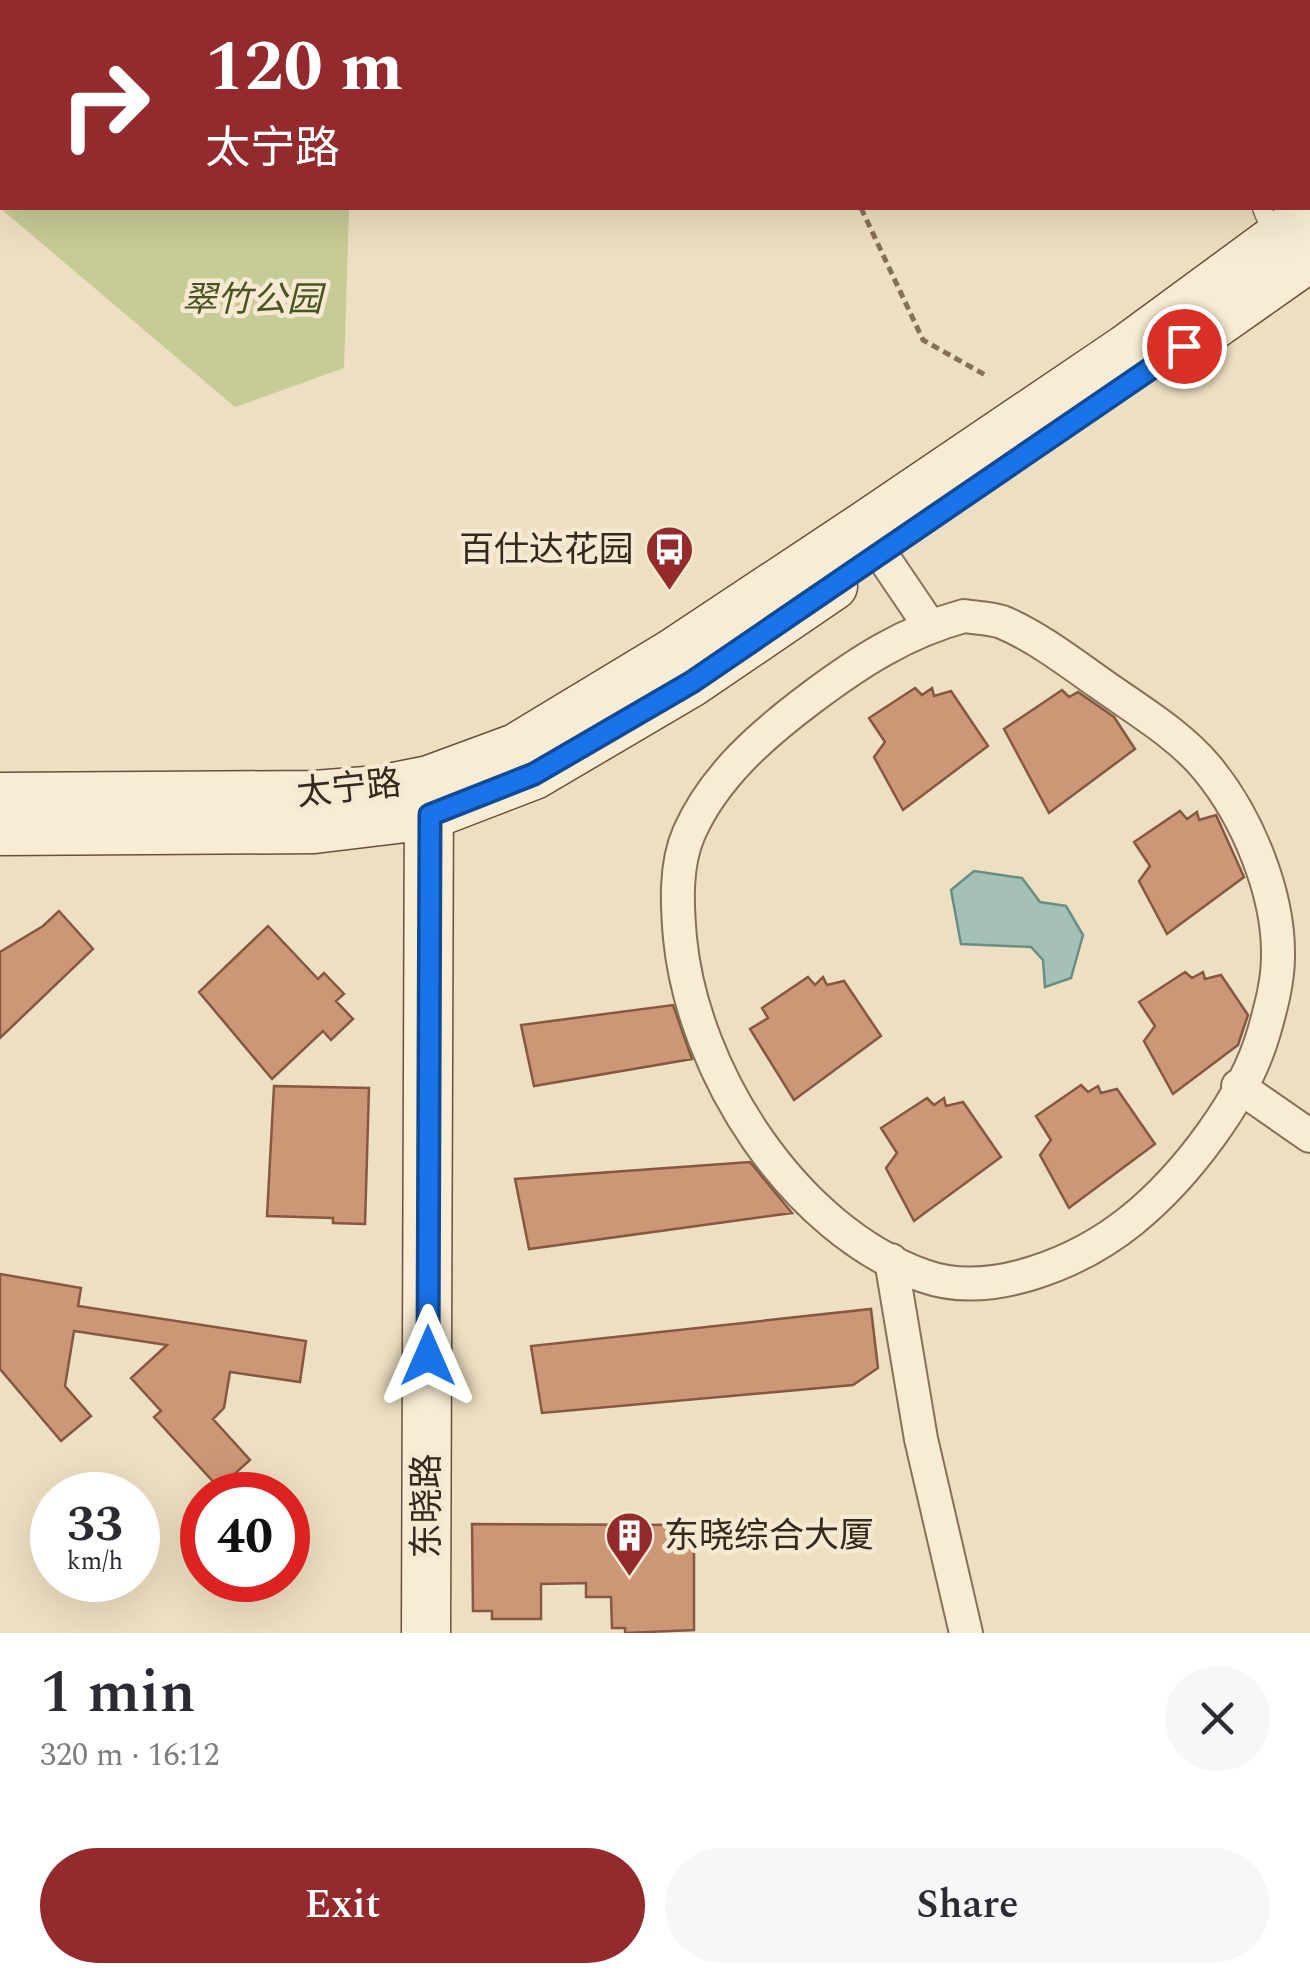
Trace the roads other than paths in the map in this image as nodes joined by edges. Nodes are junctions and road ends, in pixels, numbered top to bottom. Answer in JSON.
{"nodes":[{"id":1,"x":1289,"y":230,"type":"edge"},
{"id":2,"x":881,"y":554,"type":"junction"},
{"id":3,"x":929,"y":625,"type":"junction"},
{"id":4,"x":0,"y":797,"type":"edge"},
{"id":5,"x":430,"y":797,"type":"junction"},
{"id":6,"x":0,"y":831,"type":"edge"},
{"id":7,"x":1238,"y":1086,"type":"junction"},
{"id":8,"x":1310,"y":1136,"type":"edge"},
{"id":9,"x":891,"y":1260,"type":"junction"},
{"id":10,"x":426,"y":1633,"type":"edge"},
{"id":11,"x":966,"y":1633,"type":"edge"}],
"edges":[{"from":1,"to":2,"type":"main road","name":"太宁路"},
{"from":1,"to":5,"type":"main road","name":"太宁路"},
{"from":2,"to":3,"type":"street"},
{"from":2,"to":5,"type":"main road","name":"太宁路"},
{"from":3,"to":7,"type":"street"},
{"from":3,"to":9,"type":"street"},
{"from":4,"to":5,"type":"main road","name":"太宁路"},
{"from":5,"to":6,"type":"main road","name":"太宁路"},
{"from":5,"to":10,"type":"main road","name":"东晓路"},
{"from":7,"to":8,"type":"street"},
{"from":7,"to":9,"type":"street"},
{"from":9,"to":11,"type":"street"}]}
